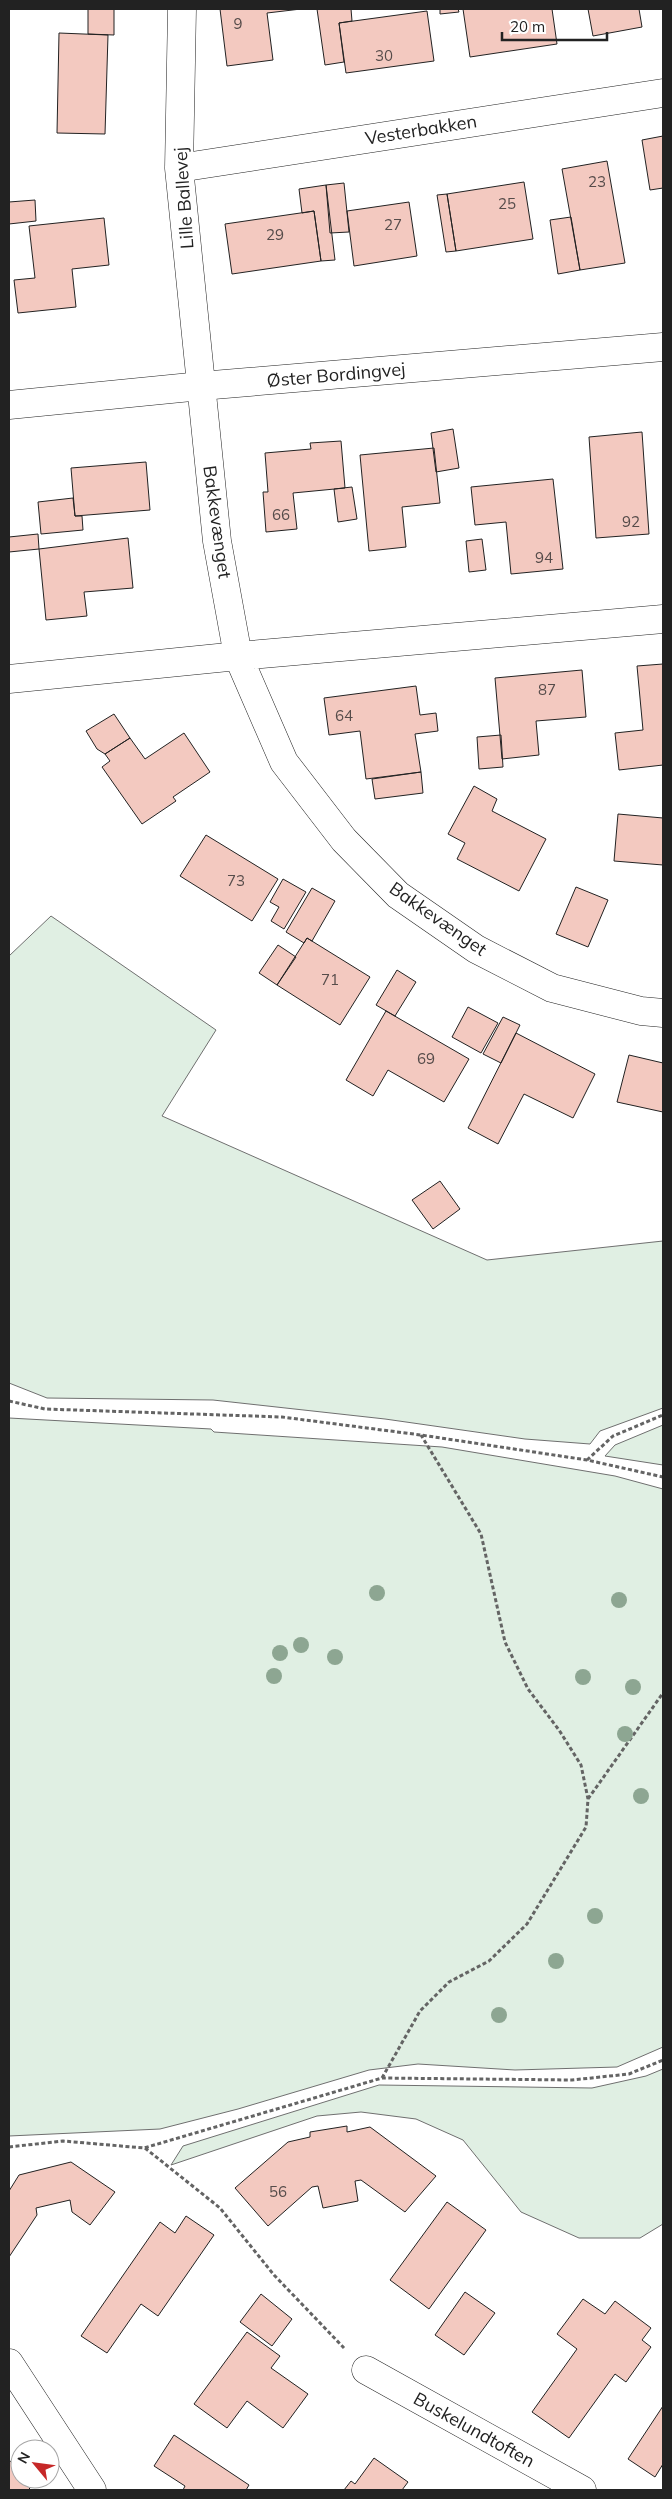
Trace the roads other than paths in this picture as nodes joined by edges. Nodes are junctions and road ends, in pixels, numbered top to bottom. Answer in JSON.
{"nodes":[{"id":1,"x":182,"y":9,"type":"edge"},
{"id":2,"x":663,"y":93,"type":"edge"},
{"id":3,"x":179,"y":168,"type":"junction"},
{"id":4,"x":663,"y":347,"type":"edge"},
{"id":5,"x":201,"y":386,"type":"junction"},
{"id":6,"x":9,"y":405,"type":"edge"},
{"id":7,"x":663,"y":618,"type":"edge"},
{"id":8,"x":238,"y":656,"type":"junction"},
{"id":9,"x":9,"y":679,"type":"edge"},
{"id":10,"x":663,"y":1014,"type":"edge"},
{"id":11,"x":9,"y":2363,"type":"edge"},
{"id":12,"x":366,"y":2370,"type":"road end"},
{"id":13,"x":92,"y":2490,"type":"edge"},
{"id":14,"x":582,"y":2490,"type":"edge"}],
"edges":[{"from":1,"to":3,"type":"street","name":"Lille Ballevej"},
{"from":2,"to":3,"type":"street","name":"Vesterbakken"},
{"from":3,"to":5,"type":"street","name":"Lille Ballevej"},
{"from":4,"to":5,"type":"street","name":"Øster Bordingvej"},
{"from":5,"to":6,"type":"street","name":"Øster Bordingvej"},
{"from":5,"to":8,"type":"street","name":"Bakkevænget"},
{"from":7,"to":8,"type":"street"},
{"from":8,"to":9,"type":"street"},
{"from":8,"to":10,"type":"street","name":"Bakkevænget"},
{"from":11,"to":13,"type":"street"},
{"from":12,"to":14,"type":"street","name":"Buskelundtoften"}]}
